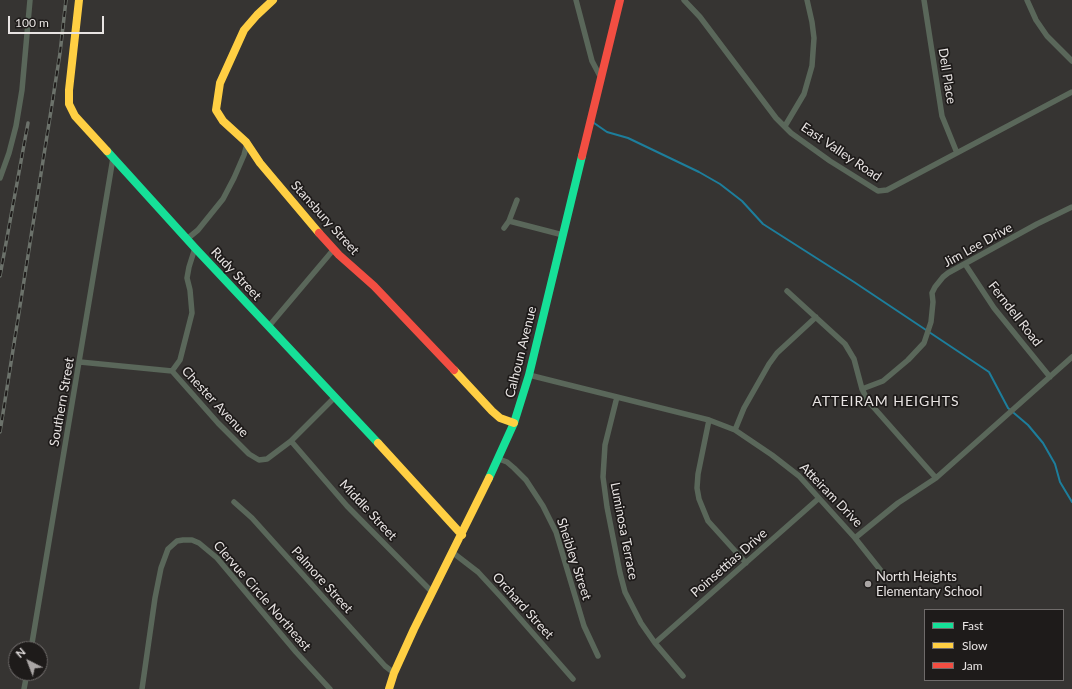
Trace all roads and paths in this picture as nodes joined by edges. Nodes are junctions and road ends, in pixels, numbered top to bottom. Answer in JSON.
{"nodes":[{"id":1,"x":30,"y":0,"type":"edge"},
{"id":2,"x":80,"y":0,"type":"edge"},
{"id":3,"x":273,"y":0,"type":"edge"},
{"id":4,"x":576,"y":0,"type":"edge"},
{"id":5,"x":620,"y":0,"type":"edge"},
{"id":6,"x":684,"y":0,"type":"edge"},
{"id":7,"x":807,"y":0,"type":"edge"},
{"id":8,"x":924,"y":0,"type":"edge"},
{"id":9,"x":1027,"y":0,"type":"edge"},
{"id":10,"x":1072,"y":62,"type":"edge"},
{"id":11,"x":601,"y":79,"type":"junction"},
{"id":12,"x":1072,"y":92,"type":"edge"},
{"id":13,"x":785,"y":126,"type":"junction"},
{"id":14,"x":248,"y":144,"type":"junction"},
{"id":15,"x":957,"y":153,"type":"junction"},
{"id":16,"x":113,"y":158,"type":"junction"},
{"id":17,"x":0,"y":178,"type":"edge"},
{"id":18,"x":517,"y":200,"type":"dead end"},
{"id":19,"x":1072,"y":207,"type":"edge"},
{"id":20,"x":509,"y":221,"type":"junction"},
{"id":21,"x":504,"y":228,"type":"dead end"},
{"id":22,"x":563,"y":235,"type":"junction"},
{"id":23,"x":187,"y":239,"type":"junction"},
{"id":24,"x":195,"y":248,"type":"junction"},
{"id":25,"x":334,"y":249,"type":"junction"},
{"id":26,"x":965,"y":264,"type":"junction"},
{"id":27,"x":787,"y":291,"type":"dead end"},
{"id":28,"x":816,"y":317,"type":"junction"},
{"id":29,"x":269,"y":326,"type":"junction"},
{"id":30,"x":1072,"y":358,"type":"edge"},
{"id":31,"x":80,"y":362,"type":"junction"},
{"id":32,"x":172,"y":371,"type":"junction"},
{"id":33,"x":528,"y":374,"type":"junction"},
{"id":34,"x":1050,"y":376,"type":"junction"},
{"id":35,"x":862,"y":389,"type":"junction"},
{"id":36,"x":335,"y":397,"type":"junction"},
{"id":37,"x":617,"y":397,"type":"junction"},
{"id":38,"x":709,"y":420,"type":"junction"},
{"id":39,"x":514,"y":423,"type":"junction"},
{"id":40,"x":735,"y":430,"type":"junction"},
{"id":41,"x":291,"y":440,"type":"junction"},
{"id":42,"x":499,"y":459,"type":"junction"},
{"id":43,"x":936,"y":478,"type":"junction"},
{"id":44,"x":818,"y":499,"type":"junction"},
{"id":45,"x":234,"y":502,"type":"dead end"},
{"id":46,"x":462,"y":535,"type":"junction"},
{"id":47,"x":855,"y":538,"type":"junction"},
{"id":48,"x":452,"y":552,"type":"junction"},
{"id":49,"x":746,"y":563,"type":"junction"},
{"id":50,"x":882,"y":572,"type":"dead end"},
{"id":51,"x":432,"y":592,"type":"junction"},
{"id":52,"x":32,"y":641,"type":"edge"},
{"id":53,"x":655,"y":643,"type":"junction"},
{"id":54,"x":598,"y":656,"type":"dead end"},
{"id":55,"x":394,"y":673,"type":"junction"},
{"id":56,"x":683,"y":676,"type":"dead end"},
{"id":57,"x":573,"y":679,"type":"dead end"},
{"id":58,"x":142,"y":689,"type":"edge"},
{"id":59,"x":330,"y":689,"type":"edge"},
{"id":60,"x":388,"y":689,"type":"edge"}],
"edges":[{"from":1,"to":17,"type":"street"},
{"from":2,"to":16,"type":"street","name":"Rudy Street"},
{"from":3,"to":14,"type":"street","name":"Stansbury Street"},
{"from":4,"to":11,"type":"street"},
{"from":5,"to":11,"type":"street","name":"Calhoun Avenue"},
{"from":6,"to":13,"type":"street","name":"East Valley Road"},
{"from":7,"to":13,"type":"street"},
{"from":8,"to":15,"type":"street","name":"Dell Place"},
{"from":9,"to":10,"type":"street"},
{"from":11,"to":22,"type":"street","name":"Calhoun Avenue"},
{"from":12,"to":15,"type":"street","name":"East Valley Road"},
{"from":13,"to":15,"type":"street","name":"East Valley Road"},
{"from":14,"to":23,"type":"street"},
{"from":14,"to":25,"type":"street","name":"Stansbury Street"},
{"from":16,"to":23,"type":"street","name":"Rudy Street"},
{"from":16,"to":31,"type":"street","name":"Southern Street"},
{"from":18,"to":20,"type":"street"},
{"from":19,"to":26,"type":"street","name":"Jim Lee Drive"},
{"from":20,"to":21,"type":"street"},
{"from":20,"to":22,"type":"street"},
{"from":22,"to":33,"type":"street","name":"Calhoun Avenue"},
{"from":23,"to":24,"type":"street","name":"Rudy Street"},
{"from":24,"to":29,"type":"street","name":"Rudy Street"},
{"from":24,"to":32,"type":"street"},
{"from":25,"to":29,"type":"street"},
{"from":25,"to":39,"type":"street","name":"Stansbury Street"},
{"from":26,"to":34,"type":"street","name":"Ferndell Road"},
{"from":26,"to":35,"type":"street","name":"Jim Lee Drive"},
{"from":27,"to":28,"type":"street"},
{"from":28,"to":35,"type":"street"},
{"from":28,"to":40,"type":"street"},
{"from":29,"to":36,"type":"street","name":"Rudy Street"},
{"from":30,"to":34,"type":"street","name":"Atteiram Drive"},
{"from":31,"to":32,"type":"street","name":"Chester Avenue"},
{"from":31,"to":52,"type":"street","name":"Southern Street"},
{"from":32,"to":41,"type":"street","name":"Chester Avenue"},
{"from":33,"to":37,"type":"street","name":"Atteiram Drive"},
{"from":33,"to":39,"type":"street","name":"Calhoun Avenue"},
{"from":34,"to":43,"type":"street","name":"Atteiram Drive"},
{"from":35,"to":43,"type":"street"},
{"from":36,"to":41,"type":"street"},
{"from":36,"to":46,"type":"street","name":"Rudy Street"},
{"from":37,"to":38,"type":"street","name":"Atteiram Drive"},
{"from":37,"to":53,"type":"street","name":"Luminosa Terrace"},
{"from":38,"to":40,"type":"street","name":"Atteiram Drive"},
{"from":38,"to":49,"type":"street"},
{"from":39,"to":42,"type":"street","name":"Calhoun Avenue"},
{"from":40,"to":44,"type":"street","name":"Atteiram Drive"},
{"from":41,"to":51,"type":"street","name":"Middle Street"},
{"from":42,"to":46,"type":"street","name":"Calhoun Avenue"},
{"from":42,"to":54,"type":"street","name":"Sheibley Street"},
{"from":43,"to":47,"type":"street","name":"Atteiram Drive"},
{"from":44,"to":47,"type":"street","name":"Atteiram Drive"},
{"from":44,"to":49,"type":"street","name":"Poinsettias Drive"},
{"from":45,"to":55,"type":"street","name":"Palmore Street"},
{"from":46,"to":48,"type":"street","name":"Calhoun Avenue"},
{"from":47,"to":50,"type":"street"},
{"from":48,"to":51,"type":"street","name":"Calhoun Avenue"},
{"from":48,"to":57,"type":"street","name":"Orchard Street"},
{"from":49,"to":53,"type":"street","name":"Poinsettias Drive"},
{"from":51,"to":55,"type":"street","name":"Calhoun Avenue"},
{"from":53,"to":56,"type":"street","name":"Luminosa Terrace"},
{"from":55,"to":60,"type":"street","name":"Calhoun Avenue"},
{"from":58,"to":59,"type":"street","name":"Clervue Circle Northeast"}]}
